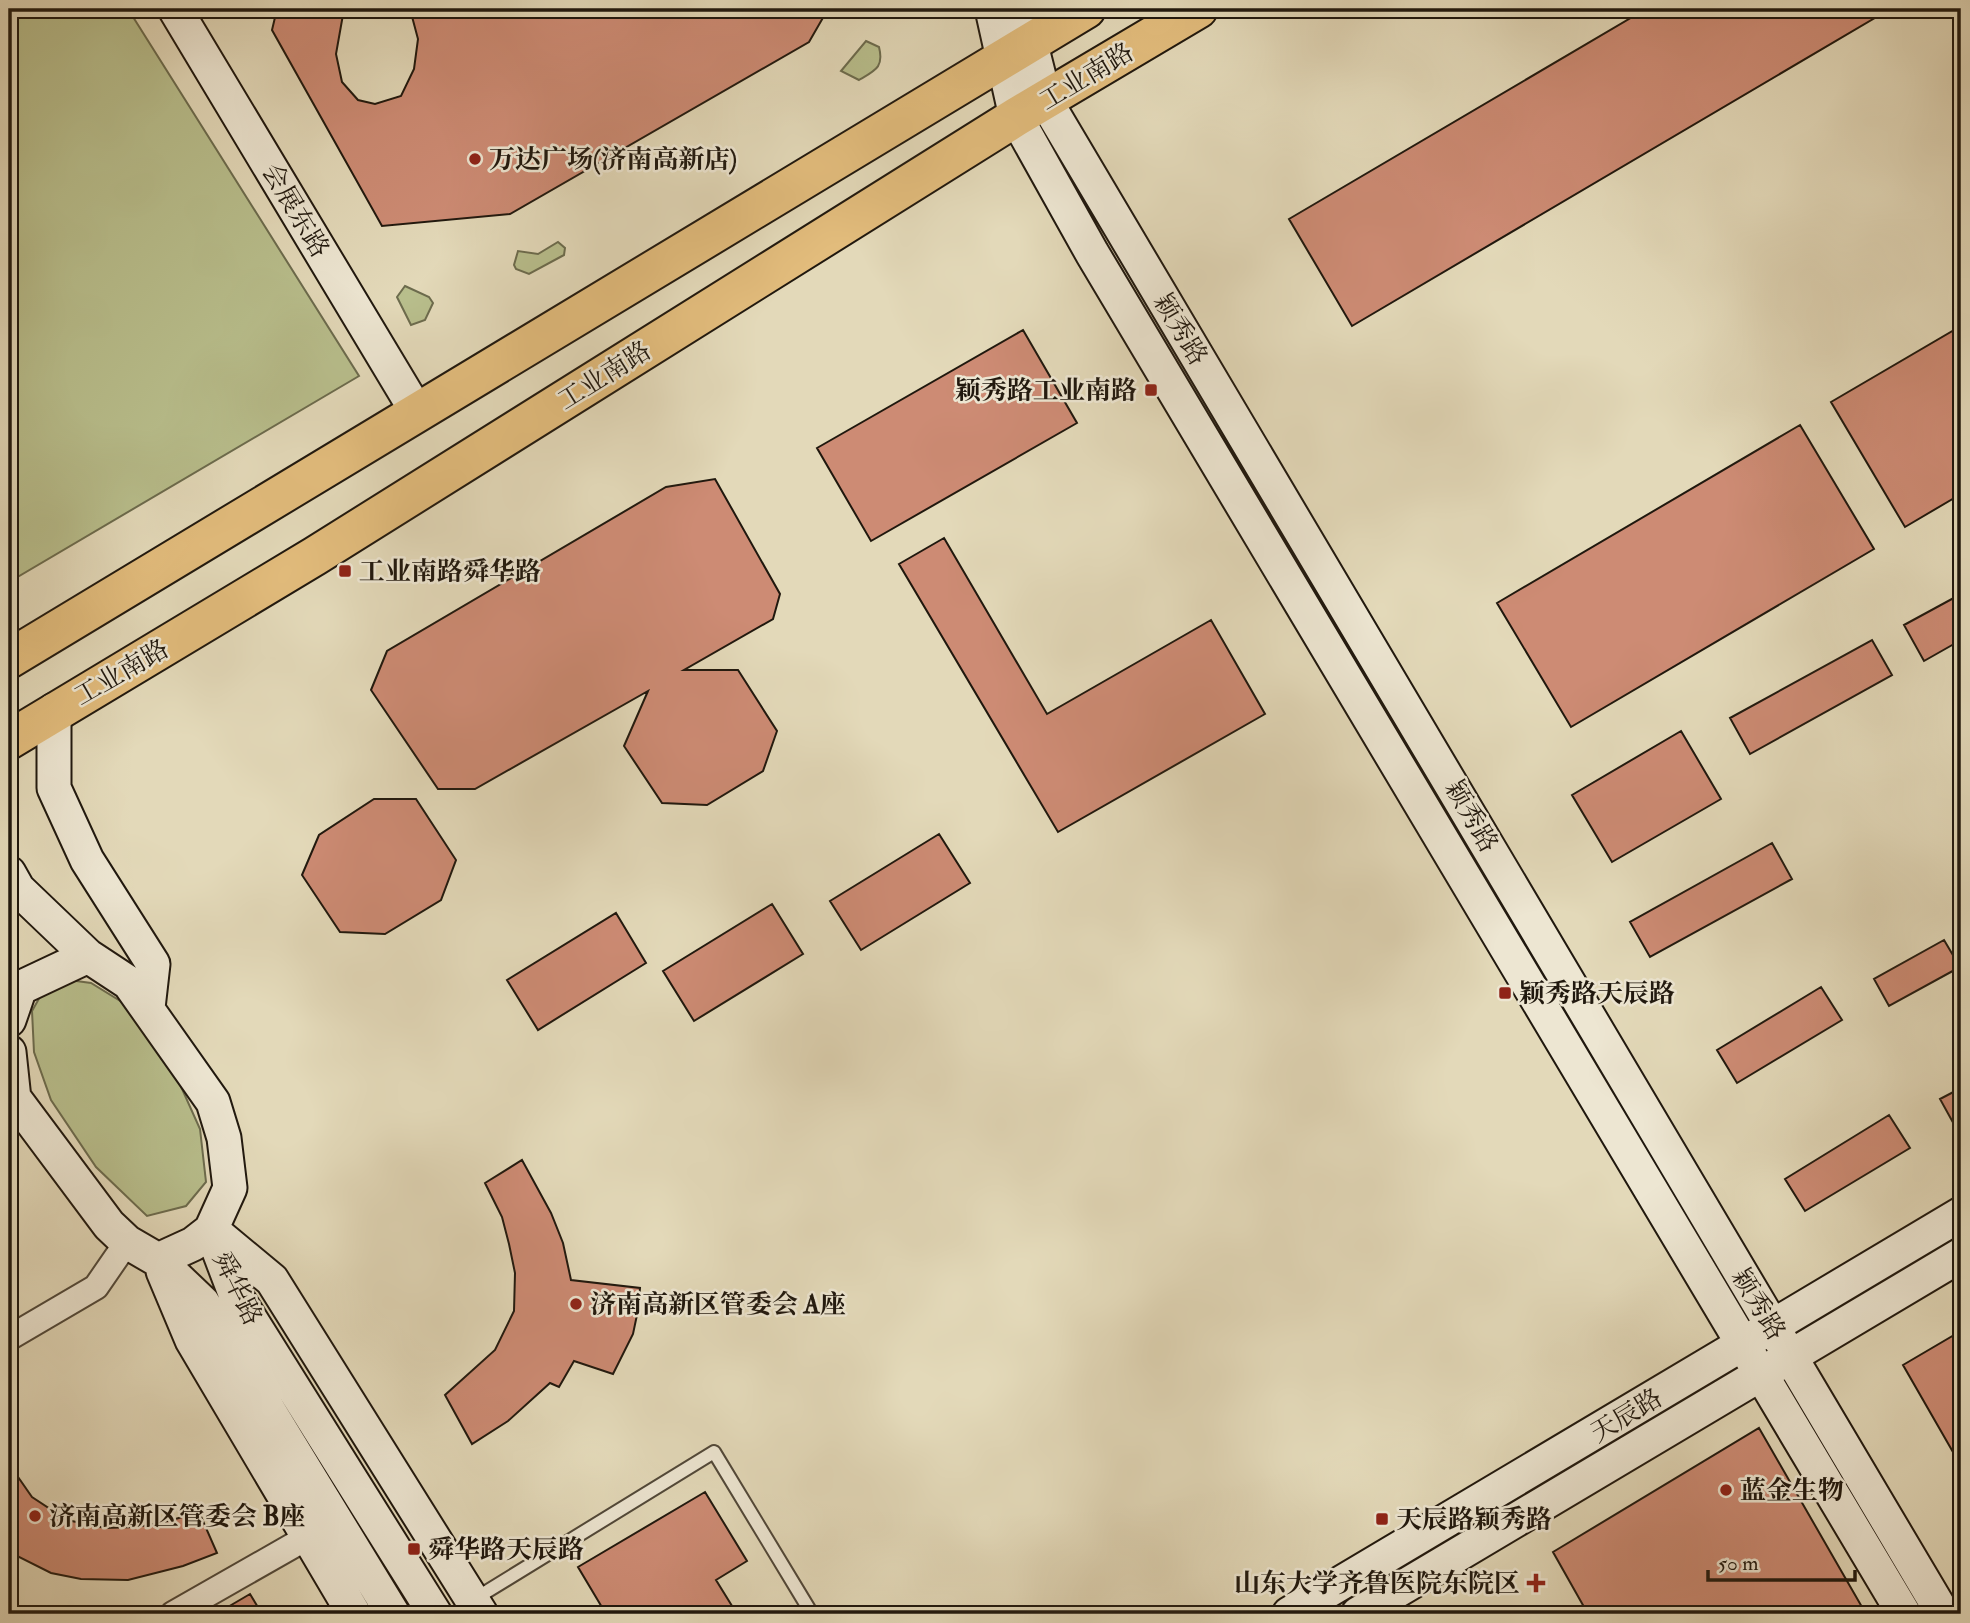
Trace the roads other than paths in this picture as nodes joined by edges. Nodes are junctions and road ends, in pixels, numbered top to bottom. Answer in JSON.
{"nodes":[{"id":1,"x":174,"y":9,"type":"edge"},
{"id":2,"x":992,"y":9,"type":"edge"},
{"id":3,"x":1086,"y":9,"type":"edge"},
{"id":4,"x":1198,"y":9,"type":"edge"},
{"id":5,"x":1018,"y":37,"type":"edge"},
{"id":6,"x":1030,"y":109,"type":"junction"},
{"id":7,"x":417,"y":412,"type":"junction"},
{"id":8,"x":9,"y":659,"type":"edge"},
{"id":9,"x":54,"y":710,"type":"junction"},
{"id":10,"x":9,"y":740,"type":"edge"},
{"id":11,"x":9,"y":873,"type":"edge"},
{"id":12,"x":88,"y":956,"type":"junction"},
{"id":13,"x":148,"y":1008,"type":"junction"},
{"id":14,"x":9,"y":1020,"type":"edge"},
{"id":15,"x":9,"y":1052,"type":"edge"},
{"id":16,"x":12,"y":1095,"type":"edge"},
{"id":17,"x":1961,"y":1214,"type":"edge"},
{"id":18,"x":211,"y":1230,"type":"junction"},
{"id":19,"x":127,"y":1241,"type":"junction"},
{"id":20,"x":1961,"y":1255,"type":"edge"},
{"id":21,"x":158,"y":1259,"type":"junction"},
{"id":22,"x":1773,"y":1327,"type":"junction"},
{"id":23,"x":9,"y":1338,"type":"edge"},
{"id":24,"x":1743,"y":1345,"type":"junction"},
{"id":25,"x":1791,"y":1357,"type":"junction"},
{"id":26,"x":1761,"y":1375,"type":"junction"},
{"id":27,"x":308,"y":1536,"type":"junction"},
{"id":28,"x":477,"y":1607,"type":"edge"},
{"id":29,"x":173,"y":1614,"type":"edge"},
{"id":30,"x":354,"y":1614,"type":"edge"},
{"id":31,"x":393,"y":1614,"type":"edge"},
{"id":32,"x":435,"y":1614,"type":"edge"},
{"id":33,"x":812,"y":1614,"type":"edge"},
{"id":34,"x":1289,"y":1614,"type":"edge"},
{"id":35,"x":1358,"y":1614,"type":"edge"},
{"id":36,"x":1904,"y":1614,"type":"edge"},
{"id":37,"x":1944,"y":1614,"type":"edge"}],
"edges":[{"from":1,"to":7,"type":"main road","name":"会展东路"},
{"from":2,"to":5,"type":"main road","name":"颖秀路"},
{"from":3,"to":5,"type":"main road"},
{"from":4,"to":6,"type":"main road","name":"工业南路"},
{"from":5,"to":6,"type":"main road","name":"颖秀路"},
{"from":5,"to":7,"type":"main road"},
{"from":6,"to":9,"type":"main road","name":"工业南路"},
{"from":6,"to":22,"type":"main road","name":"颖秀路"},
{"from":6,"to":24,"type":"main road","name":"颖秀路"},
{"from":7,"to":8,"type":"main road"},
{"from":9,"to":10,"type":"main road","name":"工业南路"},
{"from":9,"to":13,"type":"main road"},
{"from":11,"to":12,"type":"main road","name":"舜华路"},
{"from":12,"to":13,"type":"main road","name":"舜华路"},
{"from":12,"to":14,"type":"main road"},
{"from":13,"to":18,"type":"main road","name":"舜华路"},
{"from":15,"to":16,"type":"main road","name":"舜华路"},
{"from":16,"to":19,"type":"main road","name":"舜华路"},
{"from":17,"to":22,"type":"main road","name":"天辰路"},
{"from":18,"to":21,"type":"main road"},
{"from":18,"to":28,"type":"main road"},
{"from":18,"to":32,"type":"main road","name":"舜华路"},
{"from":19,"to":21,"type":"main road","name":"舜华路"},
{"from":19,"to":23,"type":"street"},
{"from":20,"to":25,"type":"main road","name":"天辰路"},
{"from":21,"to":27,"type":"main road"},
{"from":21,"to":31,"type":"main road","name":"舜华路"},
{"from":22,"to":24,"type":"main road","name":"天辰路"},
{"from":22,"to":25,"type":"main road","name":"颖秀路"},
{"from":24,"to":26,"type":"main road","name":"颖秀路"},
{"from":24,"to":34,"type":"main road","name":"天辰路"},
{"from":25,"to":26,"type":"main road","name":"天辰路"},
{"from":25,"to":37,"type":"main road","name":"颖秀路"},
{"from":26,"to":35,"type":"main road","name":"天辰路"},
{"from":26,"to":36,"type":"main road","name":"颖秀路"},
{"from":27,"to":29,"type":"street"},
{"from":27,"to":30,"type":"main road"},
{"from":28,"to":33,"type":"lane"}]}
